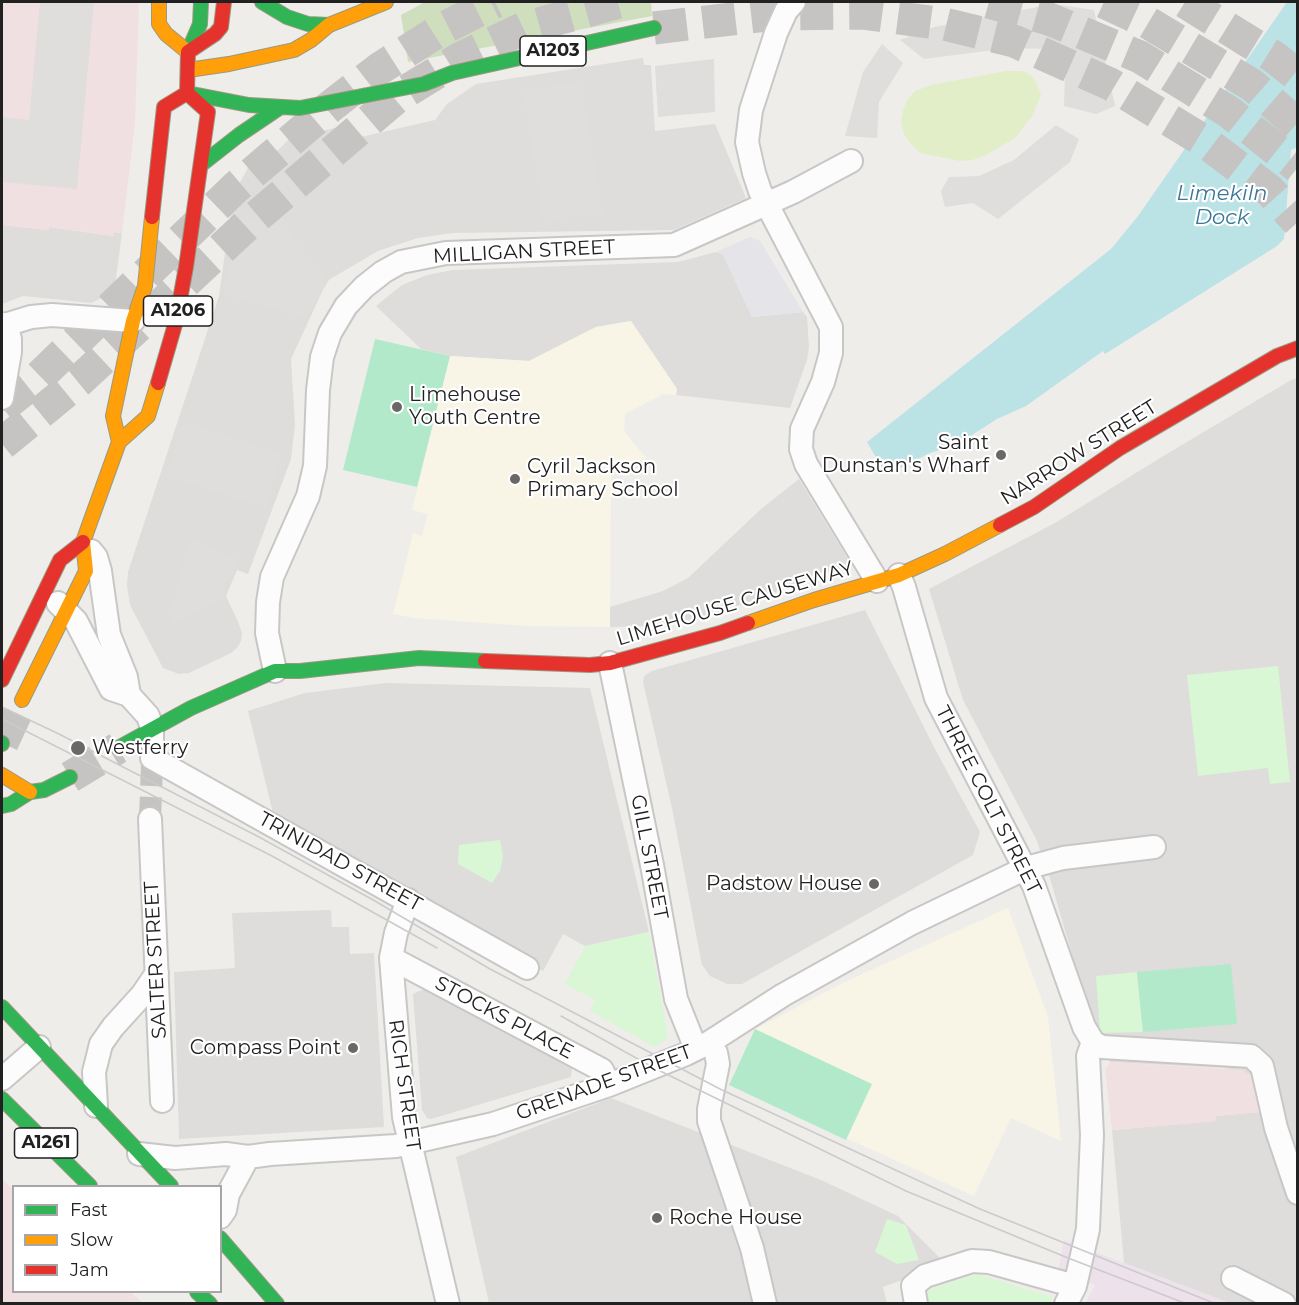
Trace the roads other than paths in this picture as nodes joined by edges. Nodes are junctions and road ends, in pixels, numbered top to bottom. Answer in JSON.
{"nodes":[{"id":1,"x":159,"y":2,"type":"edge"},
{"id":2,"x":201,"y":2,"type":"edge"},
{"id":3,"x":224,"y":2,"type":"edge"},
{"id":4,"x":262,"y":2,"type":"edge"},
{"id":5,"x":387,"y":2,"type":"edge"},
{"id":6,"x":794,"y":2,"type":"edge"},
{"id":7,"x":184,"y":22,"type":"dead end"},
{"id":8,"x":329,"y":25,"type":"junction"},
{"id":9,"x":654,"y":28,"type":"tunnel mouth"},
{"id":10,"x":188,"y":52,"type":"junction"},
{"id":11,"x":188,"y":70,"type":"junction"},
{"id":12,"x":187,"y":93,"type":"junction"},
{"id":13,"x":279,"y":108,"type":"junction"},
{"id":14,"x":851,"y":161,"type":"dead end"},
{"id":15,"x":202,"y":164,"type":"junction"},
{"id":16,"x":767,"y":204,"type":"junction"},
{"id":17,"x":133,"y":321,"type":"junction"},
{"id":18,"x":4,"y":325,"type":"edge"},
{"id":19,"x":1298,"y":348,"type":"edge"},
{"id":20,"x":2,"y":398,"type":"edge"},
{"id":21,"x":120,"y":442,"type":"junction"},
{"id":22,"x":83,"y":542,"type":"junction"},
{"id":23,"x":888,"y":578,"type":"junction"},
{"id":24,"x":45,"y":592,"type":"junction"},
{"id":25,"x":67,"y":610,"type":"junction"},
{"id":26,"x":610,"y":663,"type":"junction"},
{"id":27,"x":275,"y":671,"type":"junction"},
{"id":28,"x":2,"y":680,"type":"edge"},
{"id":29,"x":129,"y":695,"type":"junction"},
{"id":30,"x":22,"y":700,"type":"tunnel mouth"},
{"id":31,"x":152,"y":728,"type":"junction"},
{"id":32,"x":118,"y":748,"type":"tunnel mouth"},
{"id":33,"x":2,"y":775,"type":"edge"},
{"id":34,"x":70,"y":777,"type":"tunnel mouth"},
{"id":35,"x":30,"y":792,"type":"junction"},
{"id":36,"x":2,"y":806,"type":"edge"},
{"id":37,"x":150,"y":819,"type":"tunnel mouth"},
{"id":38,"x":1154,"y":847,"type":"dead end"},
{"id":39,"x":1026,"y":868,"type":"junction"},
{"id":40,"x":408,"y":900,"type":"junction"},
{"id":41,"x":391,"y":958,"type":"junction"},
{"id":42,"x":527,"y":968,"type":"dead end"},
{"id":43,"x":157,"y":973,"type":"junction"},
{"id":44,"x":2,"y":1007,"type":"edge"},
{"id":45,"x":1093,"y":1042,"type":"junction"},
{"id":46,"x":703,"y":1046,"type":"junction"},
{"id":47,"x":39,"y":1047,"type":"junction"},
{"id":48,"x":2,"y":1079,"type":"edge"},
{"id":49,"x":609,"y":1085,"type":"junction"},
{"id":50,"x":2,"y":1099,"type":"edge"},
{"id":51,"x":162,"y":1101,"type":"dead end"},
{"id":52,"x":96,"y":1106,"type":"junction"},
{"id":53,"x":410,"y":1144,"type":"junction"},
{"id":54,"x":139,"y":1154,"type":"junction"},
{"id":55,"x":248,"y":1157,"type":"junction"},
{"id":56,"x":89,"y":1185,"type":"edge"},
{"id":57,"x":170,"y":1185,"type":"edge"},
{"id":58,"x":1298,"y":1193,"type":"edge"},
{"id":59,"x":222,"y":1214,"type":"edge"},
{"id":60,"x":222,"y":1240,"type":"edge"},
{"id":61,"x":1233,"y":1278,"type":"dead end"},
{"id":62,"x":198,"y":1293,"type":"edge"},
{"id":63,"x":1071,"y":1295,"type":"edge"},
{"id":64,"x":210,"y":1304,"type":"edge"},
{"id":65,"x":277,"y":1304,"type":"edge"},
{"id":66,"x":448,"y":1304,"type":"edge"},
{"id":67,"x":765,"y":1304,"type":"edge"},
{"id":68,"x":916,"y":1304,"type":"edge"},
{"id":69,"x":1284,"y":1304,"type":"edge"}],
"edges":[{"from":1,"to":10,"type":"main road"},
{"from":2,"to":10,"type":"main road"},
{"from":3,"to":10,"type":"main road"},
{"from":4,"to":8,"type":"main road"},
{"from":5,"to":8,"type":"main road"},
{"from":6,"to":16,"type":"street","name":"THREE COLT STREET"},
{"from":7,"to":10,"type":"main road"},
{"from":8,"to":11,"type":"main road"},
{"from":9,"to":13,"type":"main road","number":"A1203"},
{"from":10,"to":11,"type":"main road"},
{"from":11,"to":12,"type":"main road"},
{"from":12,"to":13,"type":"main road","number":"A1203"},
{"from":12,"to":15,"type":"main road","number":"A1206"},
{"from":12,"to":17,"type":"main road","number":"A1206"},
{"from":13,"to":15,"type":"main road"},
{"from":14,"to":16,"type":"street","name":"MILLIGAN STREET"},
{"from":15,"to":21,"type":"main road","number":"A1206"},
{"from":16,"to":23,"type":"street","name":"THREE COLT STREET"},
{"from":16,"to":27,"type":"street","name":"MILLIGAN STREET"},
{"from":17,"to":18,"type":"street"},
{"from":17,"to":21,"type":"main road","number":"A1206"},
{"from":18,"to":20,"type":"street"},
{"from":19,"to":23,"type":"main road","name":"NARROW STREET"},
{"from":21,"to":22,"type":"main road","number":"A1206"},
{"from":22,"to":24,"type":"main road"},
{"from":22,"to":25,"type":"main road","number":"A1206"},
{"from":22,"to":29,"type":"street"},
{"from":23,"to":26,"type":"main road","name":"LIMEHOUSE CAUSEWAY"},
{"from":23,"to":39,"type":"street","name":"THREE COLT STREET"},
{"from":24,"to":25,"type":"street"},
{"from":24,"to":28,"type":"main road"},
{"from":25,"to":29,"type":"street"},
{"from":25,"to":30,"type":"main road","number":"A1206"},
{"from":26,"to":27,"type":"main road","name":"LIMEHOUSE CAUSEWAY"},
{"from":26,"to":46,"type":"street","name":"GILL STREET"},
{"from":27,"to":31,"type":"main road","name":"LIMEHOUSE CAUSEWAY"},
{"from":29,"to":31,"type":"street"},
{"from":31,"to":32,"type":"main road","name":"LIMEHOUSE CAUSEWAY"},
{"from":31,"to":40,"type":"street","name":"TRINIDAD STREET"},
{"from":33,"to":35,"type":"main road"},
{"from":34,"to":35,"type":"main road"},
{"from":35,"to":36,"type":"main road"},
{"from":37,"to":43,"type":"street","name":"SALTER STREET"},
{"from":38,"to":39,"type":"street","name":"GRENADE STREET"},
{"from":39,"to":45,"type":"street","name":"THREE COLT STREET"},
{"from":39,"to":46,"type":"street","name":"GRENADE STREET"},
{"from":40,"to":41,"type":"street","name":"RICH STREET"},
{"from":40,"to":42,"type":"street","name":"TRINIDAD STREET"},
{"from":41,"to":49,"type":"street","name":"STOCKS PLACE"},
{"from":41,"to":53,"type":"street","name":"RICH STREET"},
{"from":43,"to":51,"type":"street","name":"SALTER STREET"},
{"from":43,"to":52,"type":"street"},
{"from":44,"to":47,"type":"main road","number":"A1261"},
{"from":45,"to":58,"type":"street"},
{"from":45,"to":63,"type":"street"},
{"from":46,"to":49,"type":"street","name":"GRENADE STREET"},
{"from":46,"to":67,"type":"street","name":"GILL STREET"},
{"from":47,"to":48,"type":"street"},
{"from":47,"to":52,"type":"main road","number":"A1261"},
{"from":49,"to":53,"type":"street","name":"GRENADE STREET"},
{"from":50,"to":56,"type":"main road","number":"A1261"},
{"from":52,"to":54,"type":"main road","number":"A1261"},
{"from":53,"to":55,"type":"street","name":"GRENADE STREET"},
{"from":53,"to":66,"type":"street","name":"RICH STREET"},
{"from":54,"to":55,"type":"street","name":"GRENADE STREET"},
{"from":54,"to":57,"type":"main road","number":"A1261"},
{"from":55,"to":59,"type":"street"},
{"from":60,"to":65,"type":"main road"},
{"from":61,"to":69,"type":"street"},
{"from":62,"to":64,"type":"main road"},
{"from":63,"to":68,"type":"street"}]}
